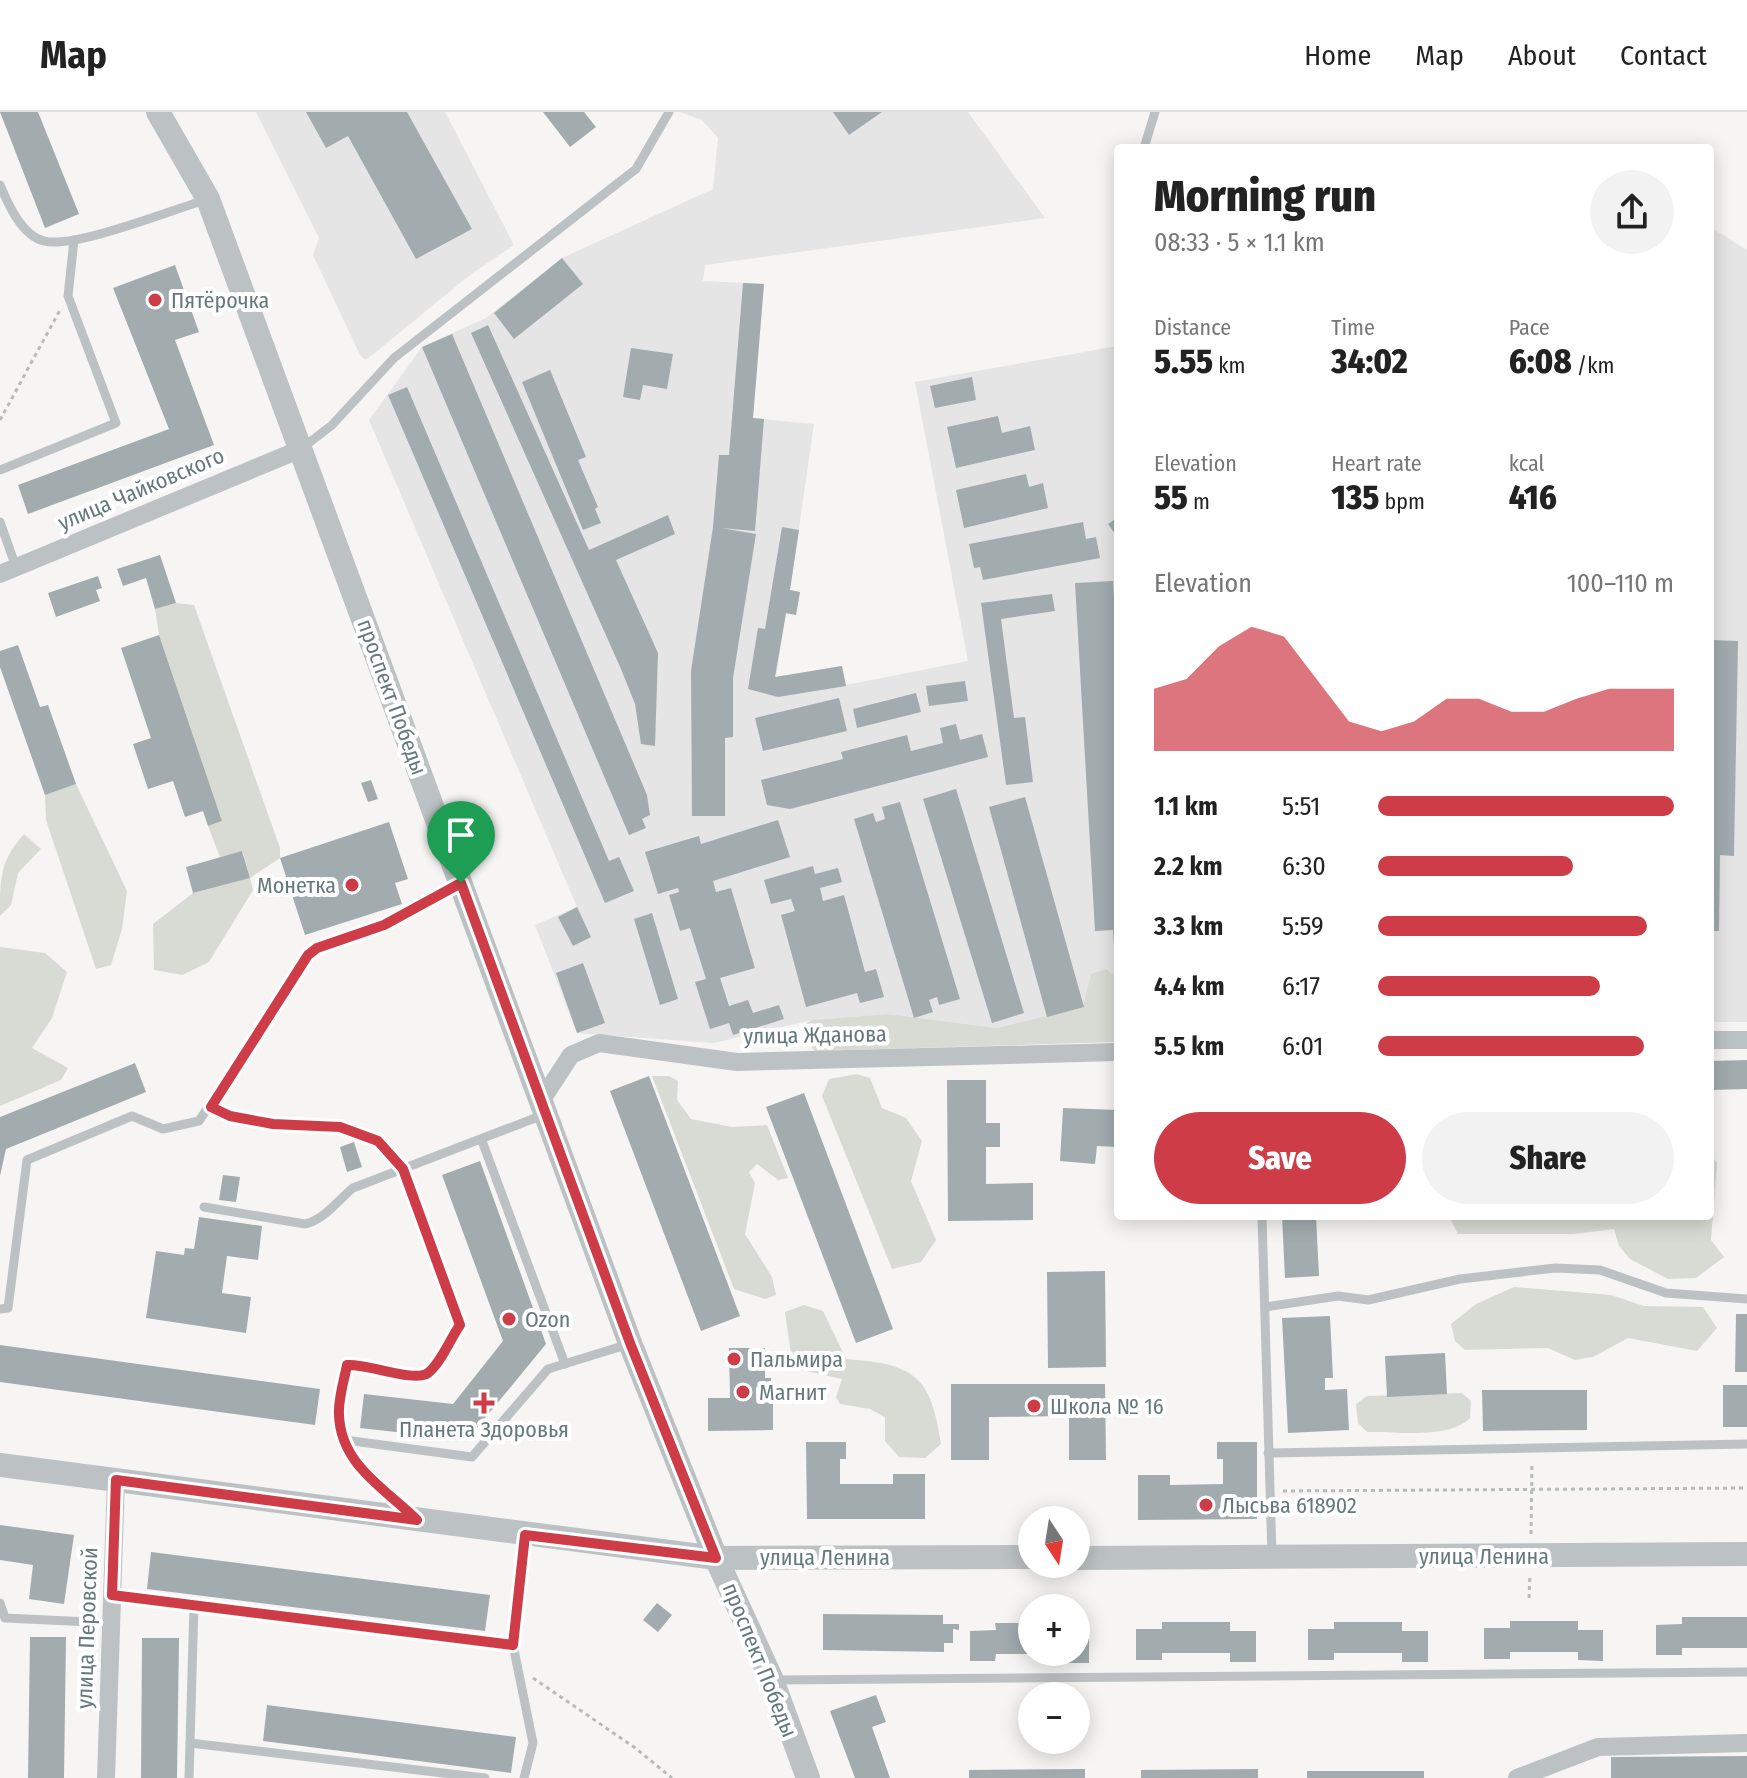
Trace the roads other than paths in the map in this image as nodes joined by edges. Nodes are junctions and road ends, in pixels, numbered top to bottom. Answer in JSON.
{"nodes":[{"id":1,"x":158,"y":112,"type":"edge"},
{"id":2,"x":669,"y":112,"type":"edge"},
{"id":3,"x":1155,"y":112,"type":"edge"},
{"id":4,"x":1145,"y":144,"type":"edge"},
{"id":5,"x":0,"y":185,"type":"edge"},
{"id":6,"x":208,"y":199,"type":"junction"},
{"id":7,"x":74,"y":240,"type":"junction"},
{"id":8,"x":301,"y":449,"type":"junction"},
{"id":9,"x":0,"y":470,"type":"edge"},
{"id":10,"x":0,"y":522,"type":"edge"},
{"id":11,"x":8,"y":570,"type":"edge"},
{"id":12,"x":461,"y":883,"type":"junction"},
{"id":13,"x":1714,"y":1040,"type":"edge"},
{"id":14,"x":1747,"y":1040,"type":"edge"},
{"id":15,"x":1114,"y":1052,"type":"edge"},
{"id":16,"x":211,"y":1107,"type":"junction"},
{"id":17,"x":543,"y":1107,"type":"junction"},
{"id":18,"x":482,"y":1141,"type":"junction"},
{"id":19,"x":403,"y":1169,"type":"junction"},
{"id":20,"x":204,"y":1207,"type":"dead end"},
{"id":21,"x":1262,"y":1220,"type":"edge"},
{"id":22,"x":1747,"y":1299,"type":"edge"},
{"id":23,"x":1265,"y":1307,"type":"junction"},
{"id":24,"x":0,"y":1309,"type":"edge"},
{"id":25,"x":630,"y":1343,"type":"junction"},
{"id":26,"x":565,"y":1364,"type":"junction"},
{"id":27,"x":345,"y":1440,"type":"junction"},
{"id":28,"x":1747,"y":1444,"type":"edge"},
{"id":29,"x":1268,"y":1453,"type":"junction"},
{"id":30,"x":0,"y":1465,"type":"edge"},
{"id":31,"x":116,"y":1480,"type":"junction"},
{"id":32,"x":417,"y":1520,"type":"junction"},
{"id":33,"x":525,"y":1535,"type":"junction"},
{"id":34,"x":1747,"y":1554,"type":"edge"},
{"id":35,"x":1018,"y":1557,"type":"edge"},
{"id":36,"x":716,"y":1558,"type":"junction"},
{"id":37,"x":1090,"y":1558,"type":"edge"},
{"id":38,"x":1272,"y":1558,"type":"junction"},
{"id":39,"x":112,"y":1595,"type":"junction"},
{"id":40,"x":0,"y":1603,"type":"edge"},
{"id":41,"x":194,"y":1605,"type":"junction"},
{"id":42,"x":111,"y":1623,"type":"junction"},
{"id":43,"x":513,"y":1645,"type":"junction"},
{"id":44,"x":1747,"y":1672,"type":"edge"},
{"id":45,"x":772,"y":1680,"type":"junction"},
{"id":46,"x":190,"y":1743,"type":"junction"},
{"id":47,"x":1747,"y":1743,"type":"edge"},
{"id":48,"x":106,"y":1778,"type":"edge"},
{"id":49,"x":189,"y":1778,"type":"edge"},
{"id":50,"x":485,"y":1778,"type":"edge"},
{"id":51,"x":524,"y":1778,"type":"edge"},
{"id":52,"x":808,"y":1778,"type":"edge"},
{"id":53,"x":1517,"y":1778,"type":"edge"}],
"edges":[{"from":1,"to":6,"type":"street","name":"проспект Победы"},
{"from":2,"to":8,"type":"lane"},
{"from":3,"to":4,"type":"lane"},
{"from":5,"to":7,"type":"lane"},
{"from":6,"to":7,"type":"lane"},
{"from":6,"to":8,"type":"street","name":"проспект Победы"},
{"from":7,"to":9,"type":"lane"},
{"from":8,"to":11,"type":"street","name":"улица Чайковского"},
{"from":8,"to":12,"type":"street","name":"проспект Победы"},
{"from":10,"to":11,"type":"lane"},
{"from":12,"to":16,"type":"lane"},
{"from":12,"to":17,"type":"street","name":"проспект Победы"},
{"from":13,"to":14,"type":"street"},
{"from":15,"to":17,"type":"street","name":"улица Жданова"},
{"from":16,"to":19,"type":"lane"},
{"from":16,"to":24,"type":"lane"},
{"from":17,"to":18,"type":"lane"},
{"from":17,"to":25,"type":"street","name":"проспект Победы"},
{"from":18,"to":19,"type":"lane"},
{"from":18,"to":26,"type":"lane"},
{"from":19,"to":20,"type":"lane"},
{"from":19,"to":27,"type":"lane"},
{"from":21,"to":23,"type":"lane"},
{"from":22,"to":23,"type":"lane"},
{"from":23,"to":29,"type":"lane"},
{"from":25,"to":26,"type":"lane"},
{"from":25,"to":36,"type":"street","name":"проспект Победы"},
{"from":26,"to":27,"type":"lane"},
{"from":27,"to":32,"type":"lane"},
{"from":28,"to":29,"type":"lane"},
{"from":29,"to":38,"type":"lane"},
{"from":30,"to":31,"type":"street","name":"улица Ленина"},
{"from":31,"to":32,"type":"street","name":"улица Ленина"},
{"from":31,"to":39,"type":"street","name":"улица Перовской"},
{"from":32,"to":33,"type":"street","name":"улица Ленина"},
{"from":33,"to":36,"type":"street","name":"улица Ленина"},
{"from":33,"to":43,"type":"lane"},
{"from":34,"to":38,"type":"street","name":"улица Ленина"},
{"from":35,"to":36,"type":"street","name":"улица Ленина"},
{"from":36,"to":45,"type":"street","name":"проспект Победы"},
{"from":37,"to":38,"type":"street","name":"улица Ленина"},
{"from":39,"to":41,"type":"lane"},
{"from":39,"to":42,"type":"street","name":"улица Перовской"},
{"from":40,"to":42,"type":"lane"},
{"from":41,"to":43,"type":"lane"},
{"from":41,"to":46,"type":"lane"},
{"from":42,"to":48,"type":"street","name":"улица Перовской"},
{"from":43,"to":51,"type":"lane"},
{"from":44,"to":45,"type":"lane"},
{"from":45,"to":52,"type":"street","name":"проспект Победы"},
{"from":46,"to":49,"type":"lane"},
{"from":46,"to":50,"type":"lane"},
{"from":47,"to":53,"type":"street"}]}
